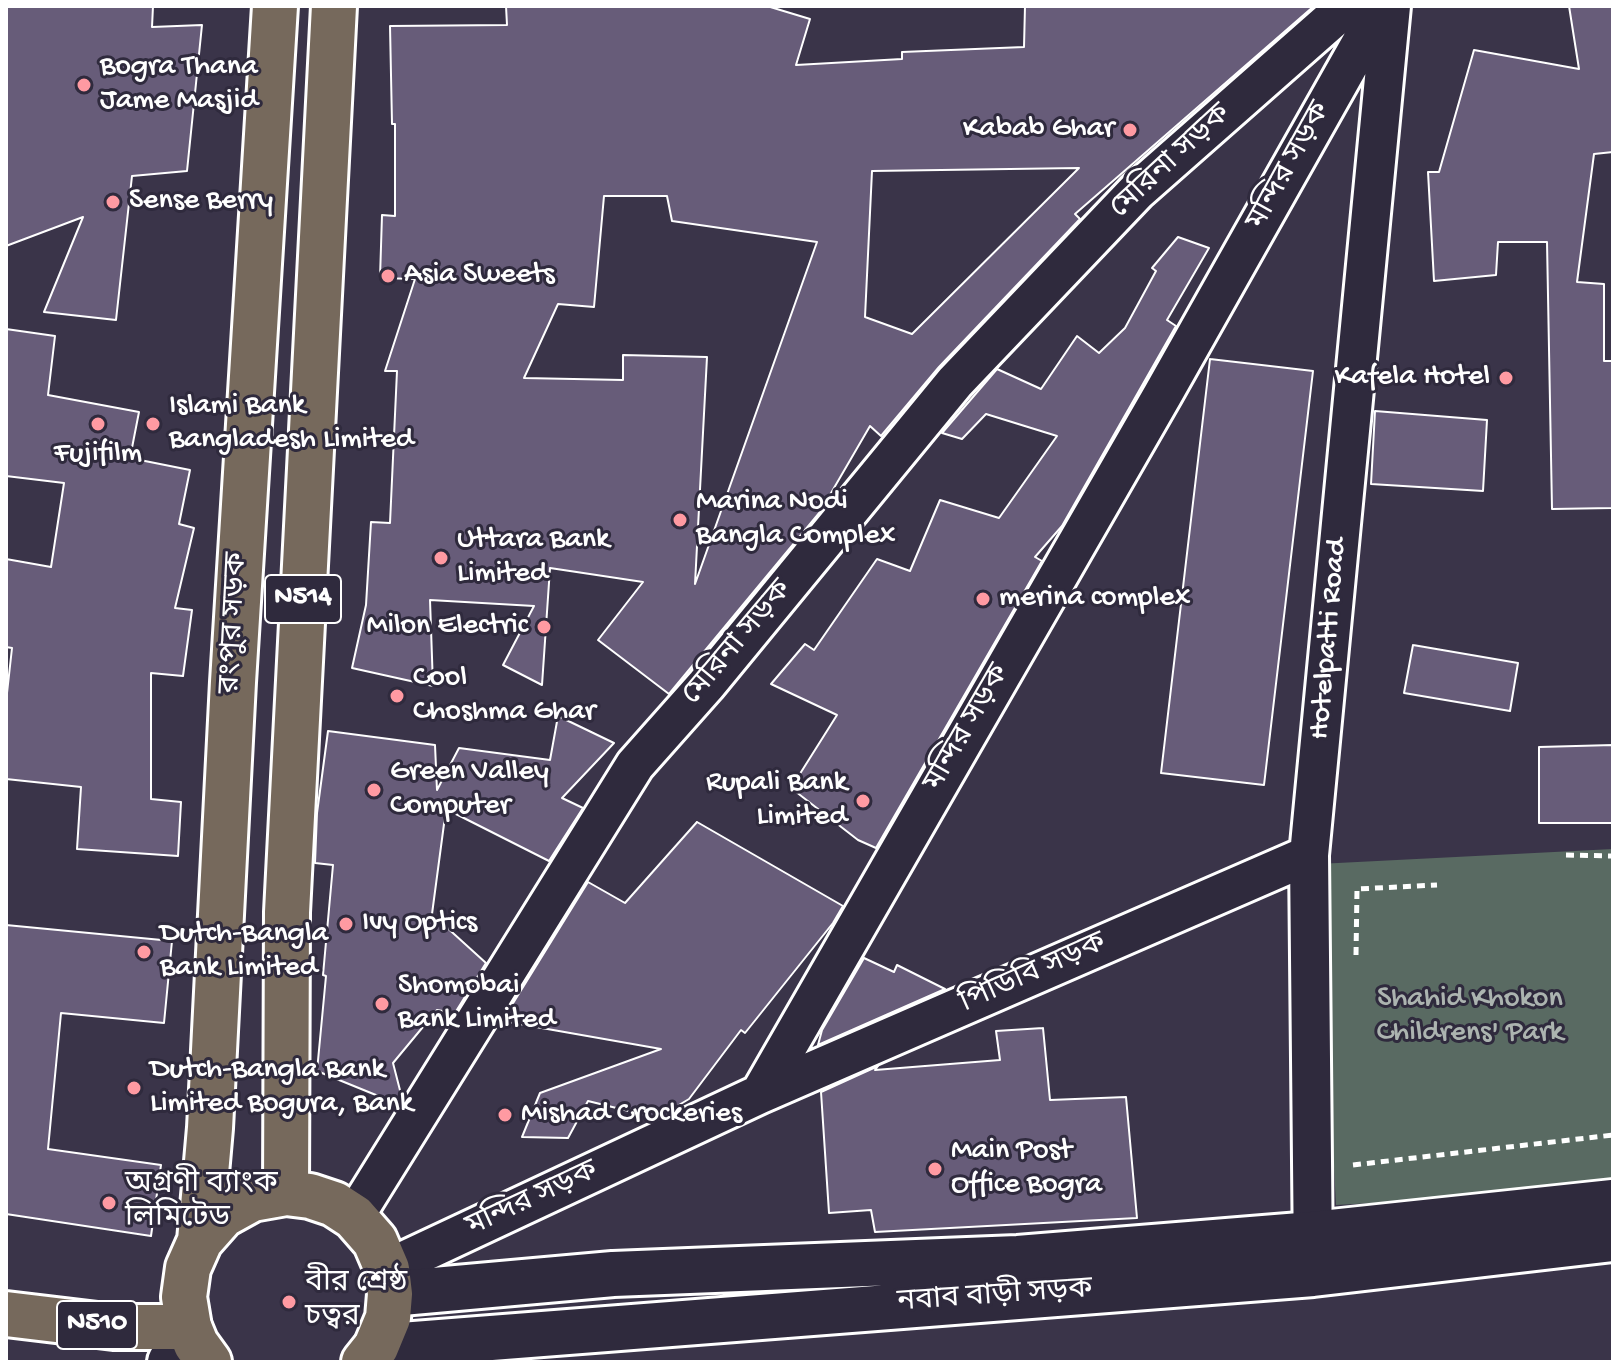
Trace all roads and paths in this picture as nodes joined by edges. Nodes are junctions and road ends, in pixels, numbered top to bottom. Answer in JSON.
{"nodes":[{"id":1,"x":275,"y":6,"type":"edge"},
{"id":2,"x":334,"y":6,"type":"edge"},
{"id":3,"x":1347,"y":6,"type":"edge"},
{"id":4,"x":1382,"y":6,"type":"edge"},
{"id":5,"x":1391,"y":6,"type":"edge"},
{"id":6,"x":1309,"y":855,"type":"junction"},
{"id":7,"x":1566,"y":855,"type":"dead end"},
{"id":8,"x":1613,"y":856,"type":"edge"},
{"id":9,"x":1437,"y":885,"type":"dead end"},
{"id":10,"x":1356,"y":966,"type":"dead end"},
{"id":11,"x":760,"y":1094,"type":"junction"},
{"id":12,"x":1613,"y":1135,"type":"edge"},
{"id":13,"x":1353,"y":1151,"type":"dead end"},
{"id":14,"x":286,"y":1193,"type":"junction"},
{"id":15,"x":1613,"y":1202,"type":"edge"},
{"id":16,"x":354,"y":1217,"type":"junction"},
{"id":17,"x":1613,"y":1239,"type":"edge"},
{"id":18,"x":200,"y":1241,"type":"junction"},
{"id":19,"x":1313,"y":1254,"type":"junction"},
{"id":20,"x":389,"y":1281,"type":"junction"},
{"id":21,"x":6,"y":1314,"type":"edge"},
{"id":22,"x":190,"y":1350,"type":"edge"},
{"id":23,"x":370,"y":1354,"type":"edge"}],
"edges":[{"from":1,"to":18,"type":"highway","name":"রংপুর সড়ক"},
{"from":2,"to":14,"type":"highway","number":"N514"},
{"from":3,"to":16,"type":"street","name":"মেরিনা সড়ক"},
{"from":4,"to":11,"type":"street","name":"মন্দির সড়ক"},
{"from":5,"to":6,"type":"street","name":"Hotelpatti Road"},
{"from":6,"to":11,"type":"street","name":"পিডিবি সড়ক"},
{"from":6,"to":19,"type":"street","name":"Hotelpatti Road"},
{"from":7,"to":8,"type":"path"},
{"from":9,"to":10,"type":"path"},
{"from":11,"to":20,"type":"street","name":"মন্দির সড়ক"},
{"from":12,"to":13,"type":"path"},
{"from":14,"to":16,"type":"highway"},
{"from":14,"to":18,"type":"highway"},
{"from":15,"to":19,"type":"street","name":"নবাব বাড়ী সড়ক"},
{"from":16,"to":20,"type":"highway"},
{"from":17,"to":19,"type":"street","name":"নবাব বাড়ী সড়ক"},
{"from":18,"to":22,"type":"highway"},
{"from":19,"to":20,"type":"street","name":"নবাব বাড়ী সড়ক"},
{"from":19,"to":23,"type":"street","name":"নবাব বাড়ী সড়ক"},
{"from":20,"to":23,"type":"highway"},
{"from":21,"to":22,"type":"highway","number":"N510"}]}
